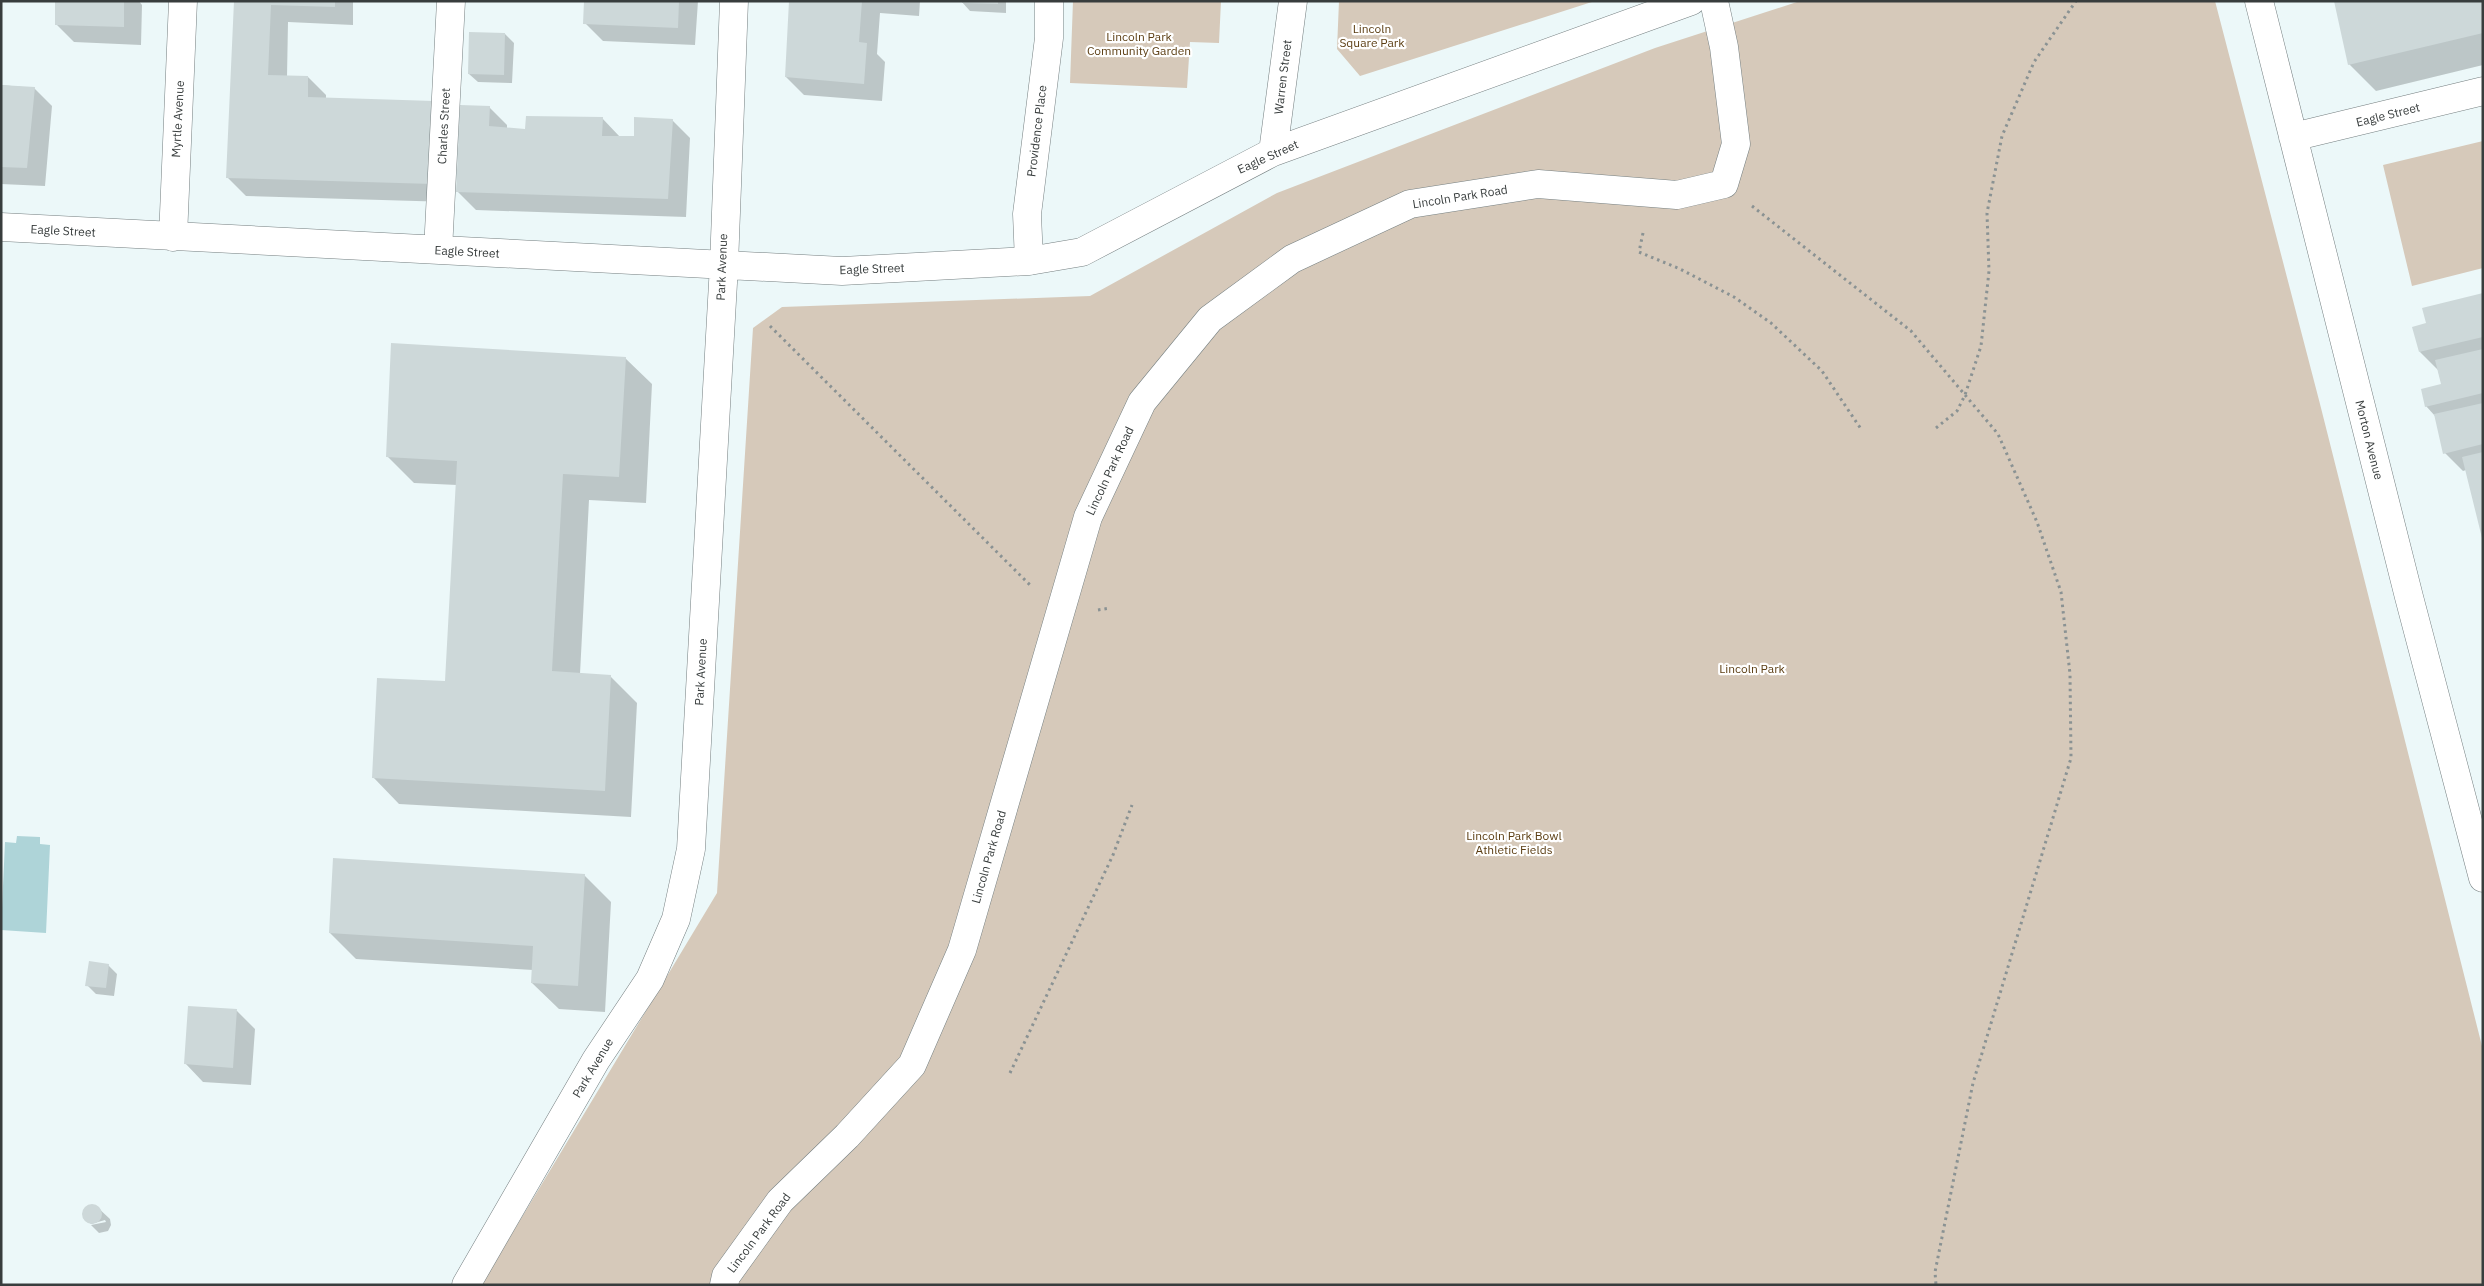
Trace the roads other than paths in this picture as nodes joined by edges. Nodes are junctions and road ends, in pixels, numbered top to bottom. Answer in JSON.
{"nodes":[{"id":1,"x":184,"y":1,"type":"edge"},
{"id":2,"x":451,"y":1,"type":"edge"},
{"id":3,"x":734,"y":1,"type":"edge"},
{"id":4,"x":1049,"y":1,"type":"edge"},
{"id":5,"x":1293,"y":1,"type":"edge"},
{"id":6,"x":1691,"y":1,"type":"edge"},
{"id":7,"x":1714,"y":1,"type":"edge"},
{"id":8,"x":2259,"y":1,"type":"edge"},
{"id":9,"x":2483,"y":91,"type":"edge"},
{"id":10,"x":2294,"y":137,"type":"junction"},
{"id":11,"x":1274,"y":152,"type":"junction"},
{"id":12,"x":1,"y":227,"type":"edge"},
{"id":13,"x":173,"y":237,"type":"junction"},
{"id":14,"x":438,"y":250,"type":"junction"},
{"id":15,"x":1029,"y":261,"type":"junction"},
{"id":16,"x":724,"y":265,"type":"junction"},
{"id":17,"x":2483,"y":878,"type":"edge"},
{"id":18,"x":466,"y":1285,"type":"edge"},
{"id":19,"x":724,"y":1285,"type":"edge"}],
"edges":[{"from":1,"to":13,"type":"street","name":"Myrtle Avenue"},
{"from":2,"to":14,"type":"street","name":"Charles Street"},
{"from":3,"to":16,"type":"street","name":"Park Avenue"},
{"from":4,"to":15,"type":"street","name":"Providence Place"},
{"from":5,"to":11,"type":"street","name":"Warren Street"},
{"from":6,"to":11,"type":"street","name":"Eagle Street"},
{"from":7,"to":19,"type":"street","name":"Lincoln Park Road"},
{"from":8,"to":10,"type":"street","name":"Morton Avenue"},
{"from":9,"to":10,"type":"street","name":"Eagle Street"},
{"from":10,"to":17,"type":"street","name":"Morton Avenue"},
{"from":11,"to":15,"type":"street","name":"Eagle Street"},
{"from":12,"to":13,"type":"street","name":"Eagle Street"},
{"from":13,"to":14,"type":"street","name":"Eagle Street"},
{"from":14,"to":16,"type":"street","name":"Eagle Street"},
{"from":15,"to":16,"type":"street","name":"Eagle Street"},
{"from":16,"to":18,"type":"street","name":"Park Avenue"}]}
